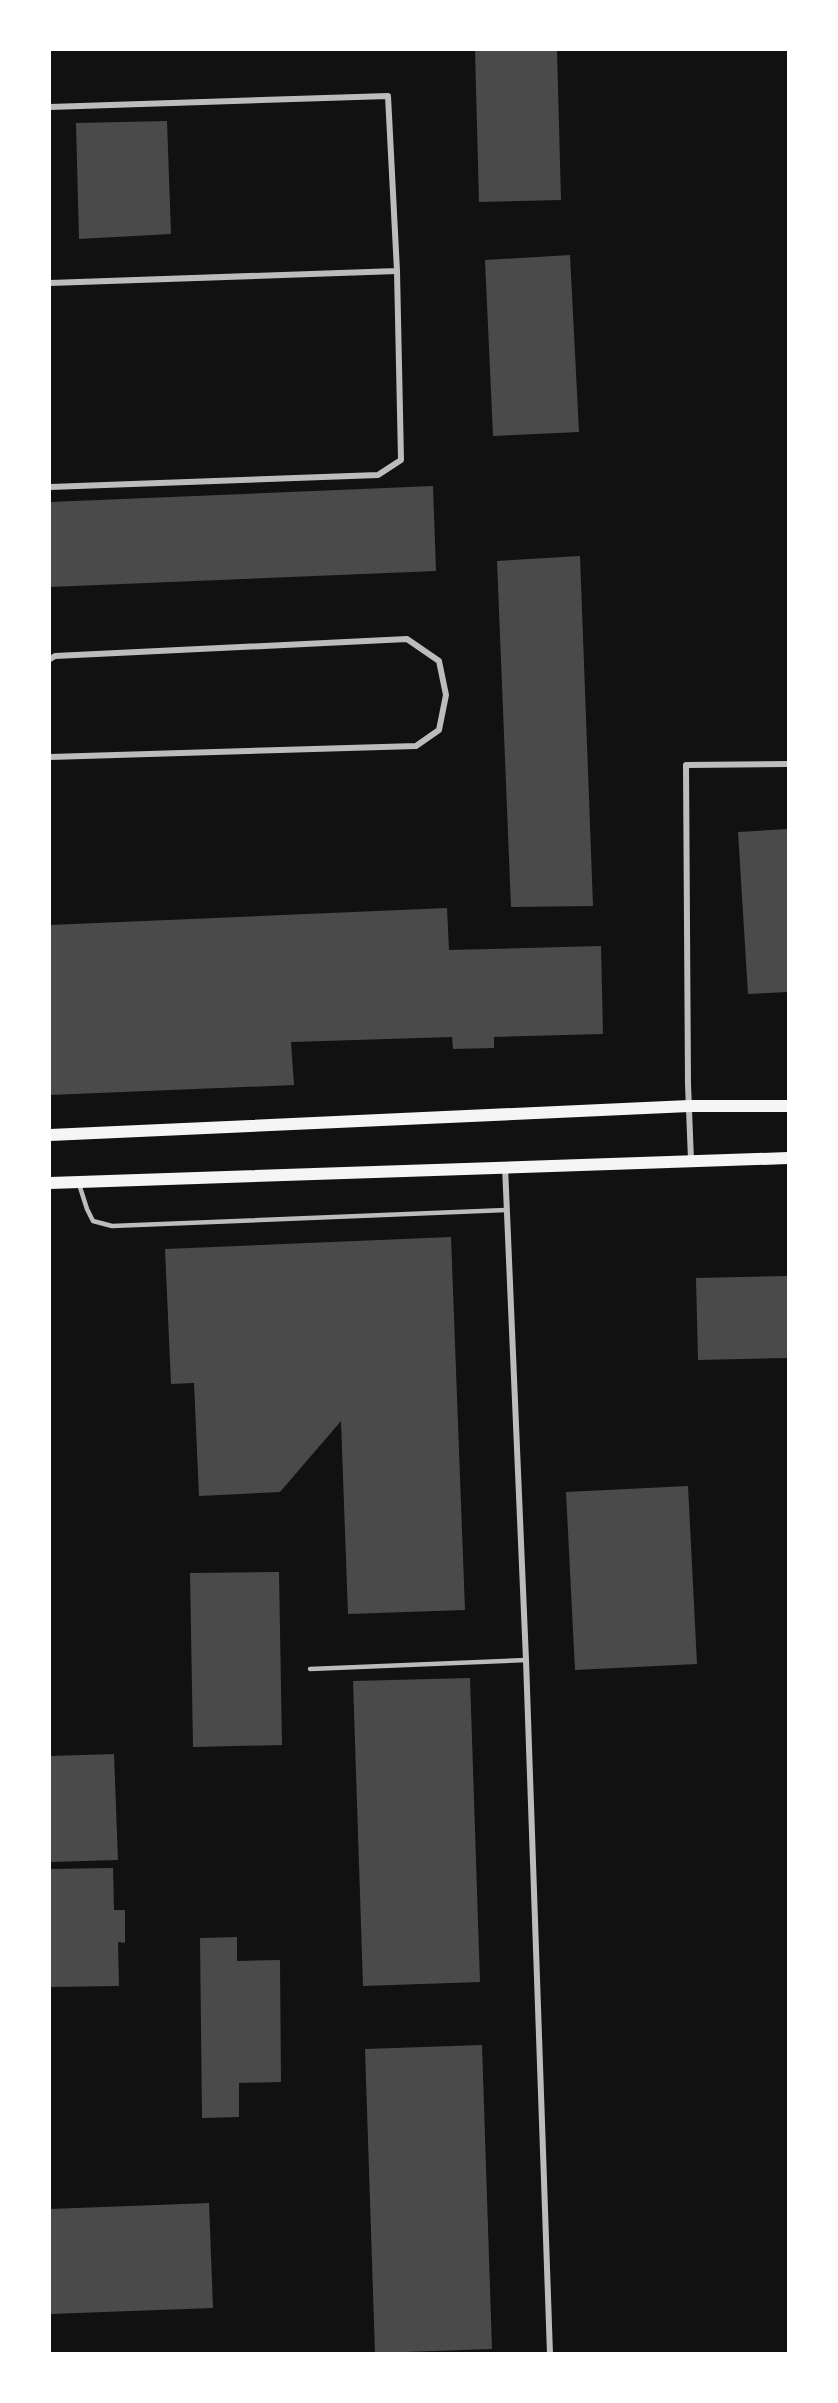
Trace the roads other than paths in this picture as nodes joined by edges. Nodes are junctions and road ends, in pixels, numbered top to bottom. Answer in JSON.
{"nodes":[{"id":1,"x":50,"y":107,"type":"edge"},
{"id":2,"x":397,"y":271,"type":"junction"},
{"id":3,"x":50,"y":283,"type":"edge"},
{"id":4,"x":50,"y":487,"type":"edge"},
{"id":5,"x":50,"y":660,"type":"edge"},
{"id":6,"x":50,"y":757,"type":"edge"},
{"id":7,"x":789,"y":764,"type":"edge"},
{"id":8,"x":689,"y":1106,"type":"junction"},
{"id":9,"x":789,"y":1106,"type":"edge"},
{"id":10,"x":50,"y":1136,"type":"edge"},
{"id":11,"x":789,"y":1158,"type":"edge"},
{"id":12,"x":691,"y":1160,"type":"junction"},
{"id":13,"x":505,"y":1166,"type":"junction"},
{"id":14,"x":78,"y":1182,"type":"junction"},
{"id":15,"x":50,"y":1183,"type":"edge"},
{"id":16,"x":506,"y":1210,"type":"junction"},
{"id":17,"x":526,"y":1660,"type":"junction"},
{"id":18,"x":310,"y":1669,"type":"dead end"},
{"id":19,"x":550,"y":2354,"type":"edge"}],
"edges":[{"from":1,"to":2,"type":"street"},
{"from":2,"to":3,"type":"street"},
{"from":2,"to":4,"type":"street"},
{"from":5,"to":6,"type":"street"},
{"from":7,"to":8,"type":"street"},
{"from":8,"to":9,"type":"main road"},
{"from":8,"to":10,"type":"main road"},
{"from":8,"to":12,"type":"street"},
{"from":11,"to":12,"type":"main road"},
{"from":12,"to":13,"type":"main road"},
{"from":13,"to":14,"type":"main road"},
{"from":13,"to":16,"type":"street"},
{"from":14,"to":15,"type":"main road"},
{"from":14,"to":16,"type":"lane"},
{"from":16,"to":17,"type":"street"},
{"from":17,"to":18,"type":"lane"},
{"from":17,"to":19,"type":"street"}]}
